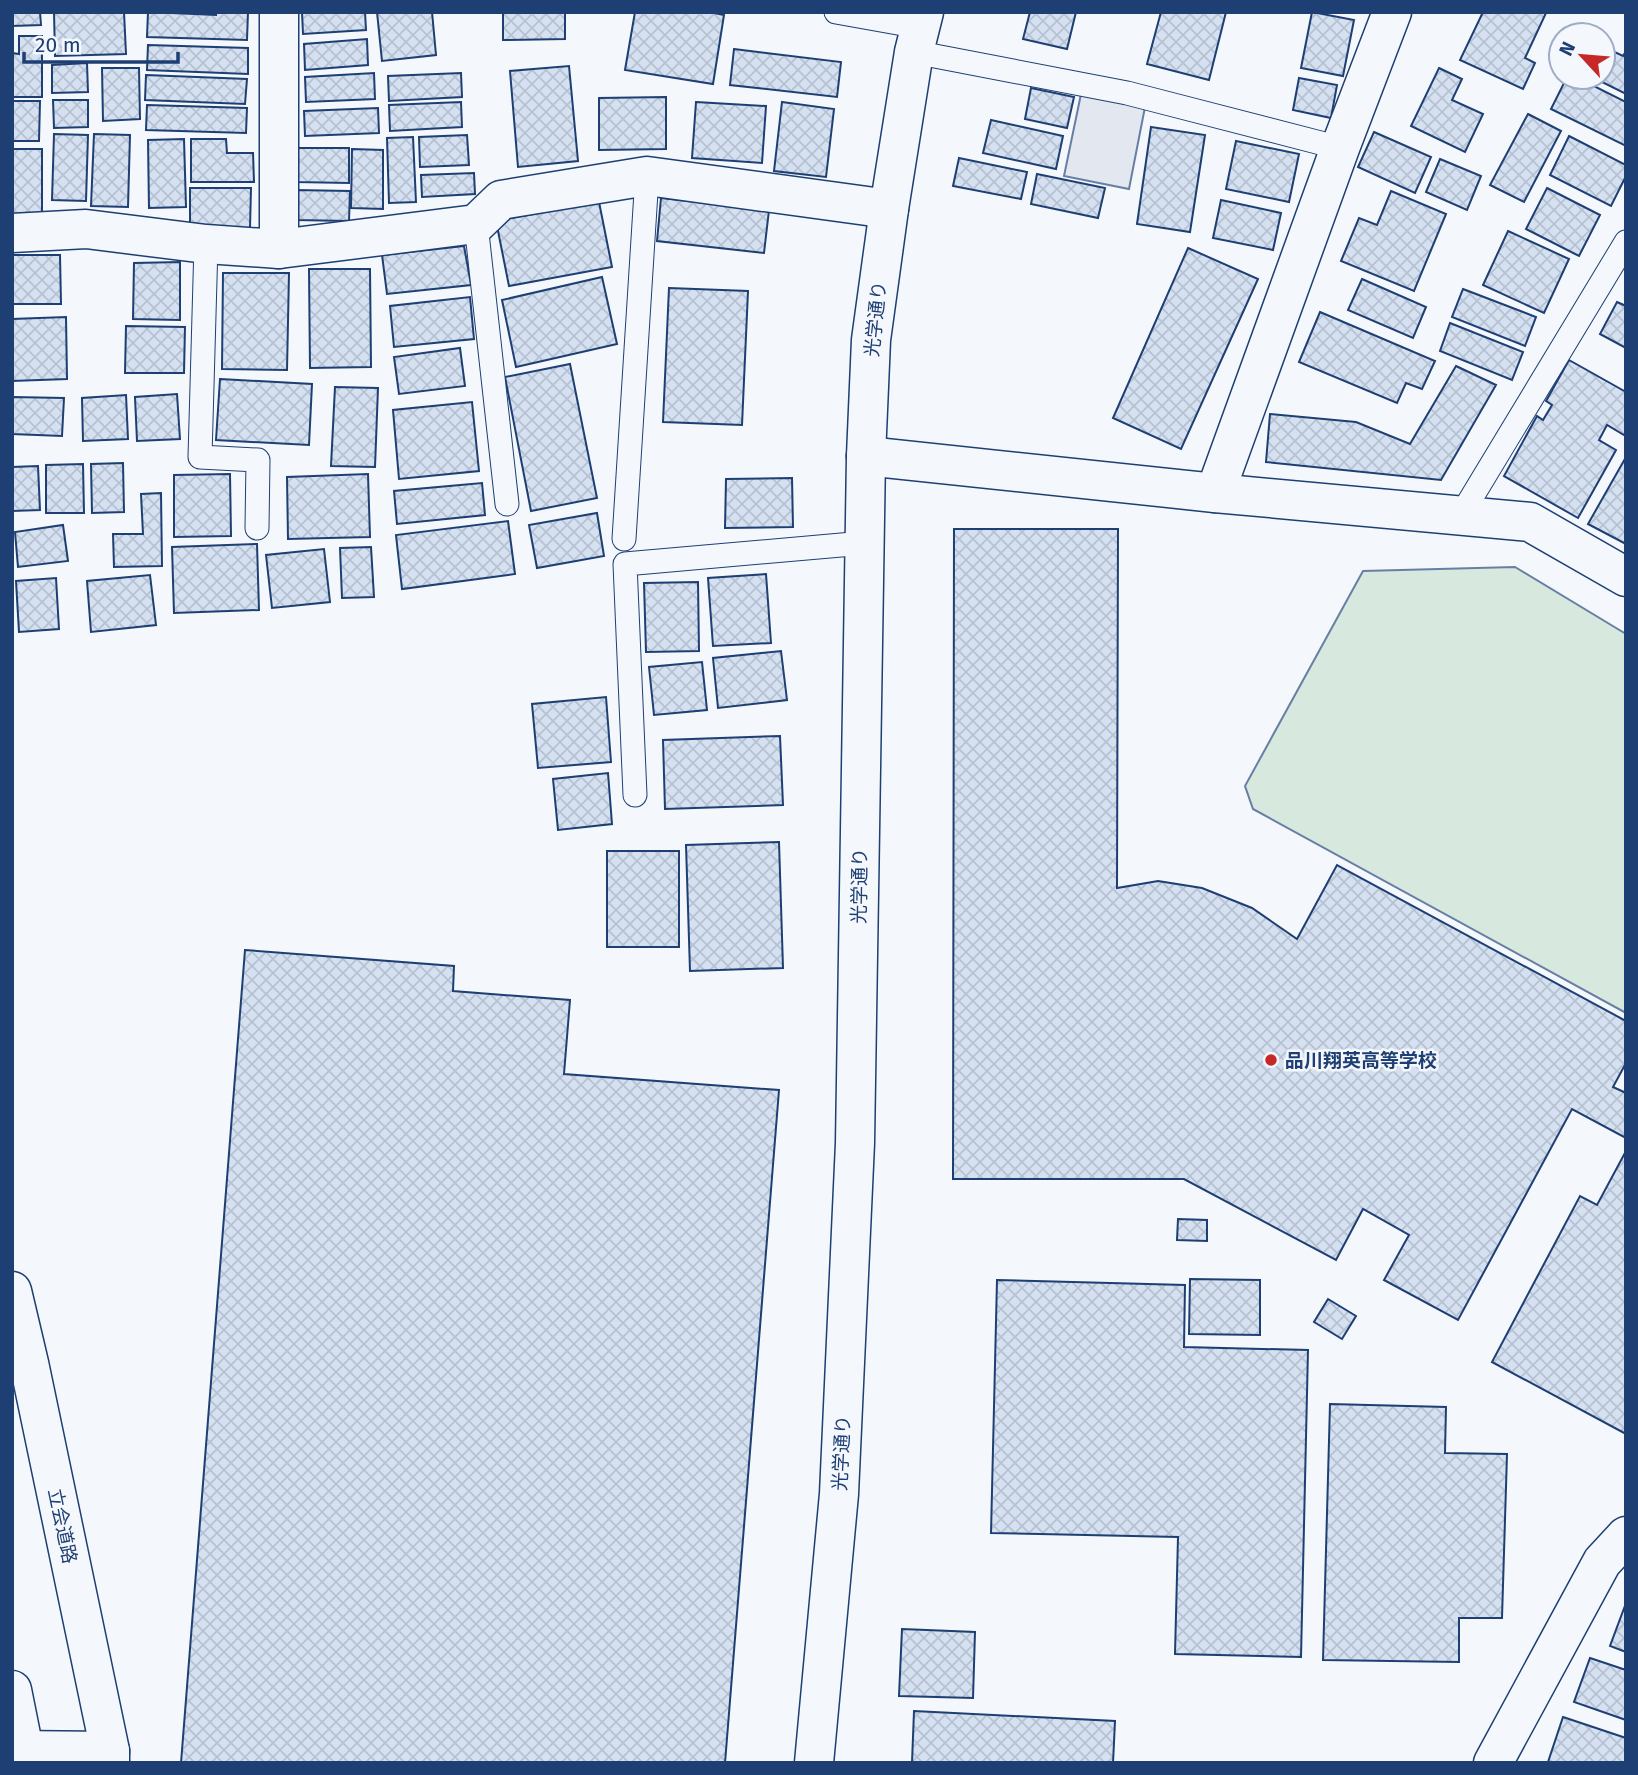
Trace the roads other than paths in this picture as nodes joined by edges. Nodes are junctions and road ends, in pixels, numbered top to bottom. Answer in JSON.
{"nodes":[{"id":1,"x":279,"y":12,"type":"edge"},
{"id":2,"x":836,"y":12,"type":"edge"},
{"id":3,"x":1392,"y":12,"type":"edge"},
{"id":4,"x":920,"y":31,"type":"edge"},
{"id":5,"x":1340,"y":148,"type":"junction"},
{"id":6,"x":647,"y":176,"type":"junction"},
{"id":7,"x":888,"y":209,"type":"junction"},
{"id":8,"x":476,"y":224,"type":"junction"},
{"id":9,"x":12,"y":233,"type":"edge"},
{"id":10,"x":1626,"y":242,"type":"edge"},
{"id":11,"x":206,"y":244,"type":"junction"},
{"id":12,"x":279,"y":248,"type":"junction"},
{"id":13,"x":866,"y":456,"type":"junction"},
{"id":14,"x":1215,"y":493,"type":"junction"},
{"id":15,"x":507,"y":504,"type":"dead end"},
{"id":16,"x":1461,"y":514,"type":"junction"},
{"id":17,"x":257,"y":528,"type":"dead end"},
{"id":18,"x":624,"y":539,"type":"dead end"},
{"id":19,"x":864,"y":542,"type":"junction"},
{"id":20,"x":1626,"y":577,"type":"edge"},
{"id":21,"x":635,"y":796,"type":"dead end"},
{"id":22,"x":12,"y":1291,"type":"edge"},
{"id":23,"x":21,"y":1364,"type":"edge"},
{"id":24,"x":1626,"y":1536,"type":"edge"},
{"id":25,"x":12,"y":1690,"type":"edge"},
{"id":26,"x":20,"y":1754,"type":"edge"},
{"id":27,"x":110,"y":1757,"type":"edge"},
{"id":28,"x":814,"y":1763,"type":"edge"},
{"id":29,"x":1493,"y":1763,"type":"edge"}],
"edges":[{"from":1,"to":12,"type":"street"},
{"from":2,"to":4,"type":"lane"},
{"from":3,"to":5,"type":"street"},
{"from":4,"to":5,"type":"lane"},
{"from":4,"to":7,"type":"street","name":"光学通り"},
{"from":5,"to":14,"type":"street"},
{"from":6,"to":7,"type":"street"},
{"from":6,"to":8,"type":"street"},
{"from":6,"to":18,"type":"lane"},
{"from":7,"to":13,"type":"street","name":"光学通り"},
{"from":8,"to":12,"type":"street"},
{"from":8,"to":15,"type":"lane"},
{"from":9,"to":11,"type":"street"},
{"from":10,"to":16,"type":"lane"},
{"from":11,"to":12,"type":"street"},
{"from":11,"to":17,"type":"lane"},
{"from":13,"to":14,"type":"street"},
{"from":13,"to":19,"type":"street","name":"光学通り"},
{"from":14,"to":16,"type":"street"},
{"from":16,"to":20,"type":"street"},
{"from":19,"to":21,"type":"lane"},
{"from":19,"to":28,"type":"street","name":"光学通り"},
{"from":22,"to":23,"type":"street","name":"立会道路"},
{"from":23,"to":27,"type":"street","name":"立会道路"},
{"from":24,"to":29,"type":"street"},
{"from":25,"to":26,"type":"street"},
{"from":26,"to":27,"type":"street"}]}
